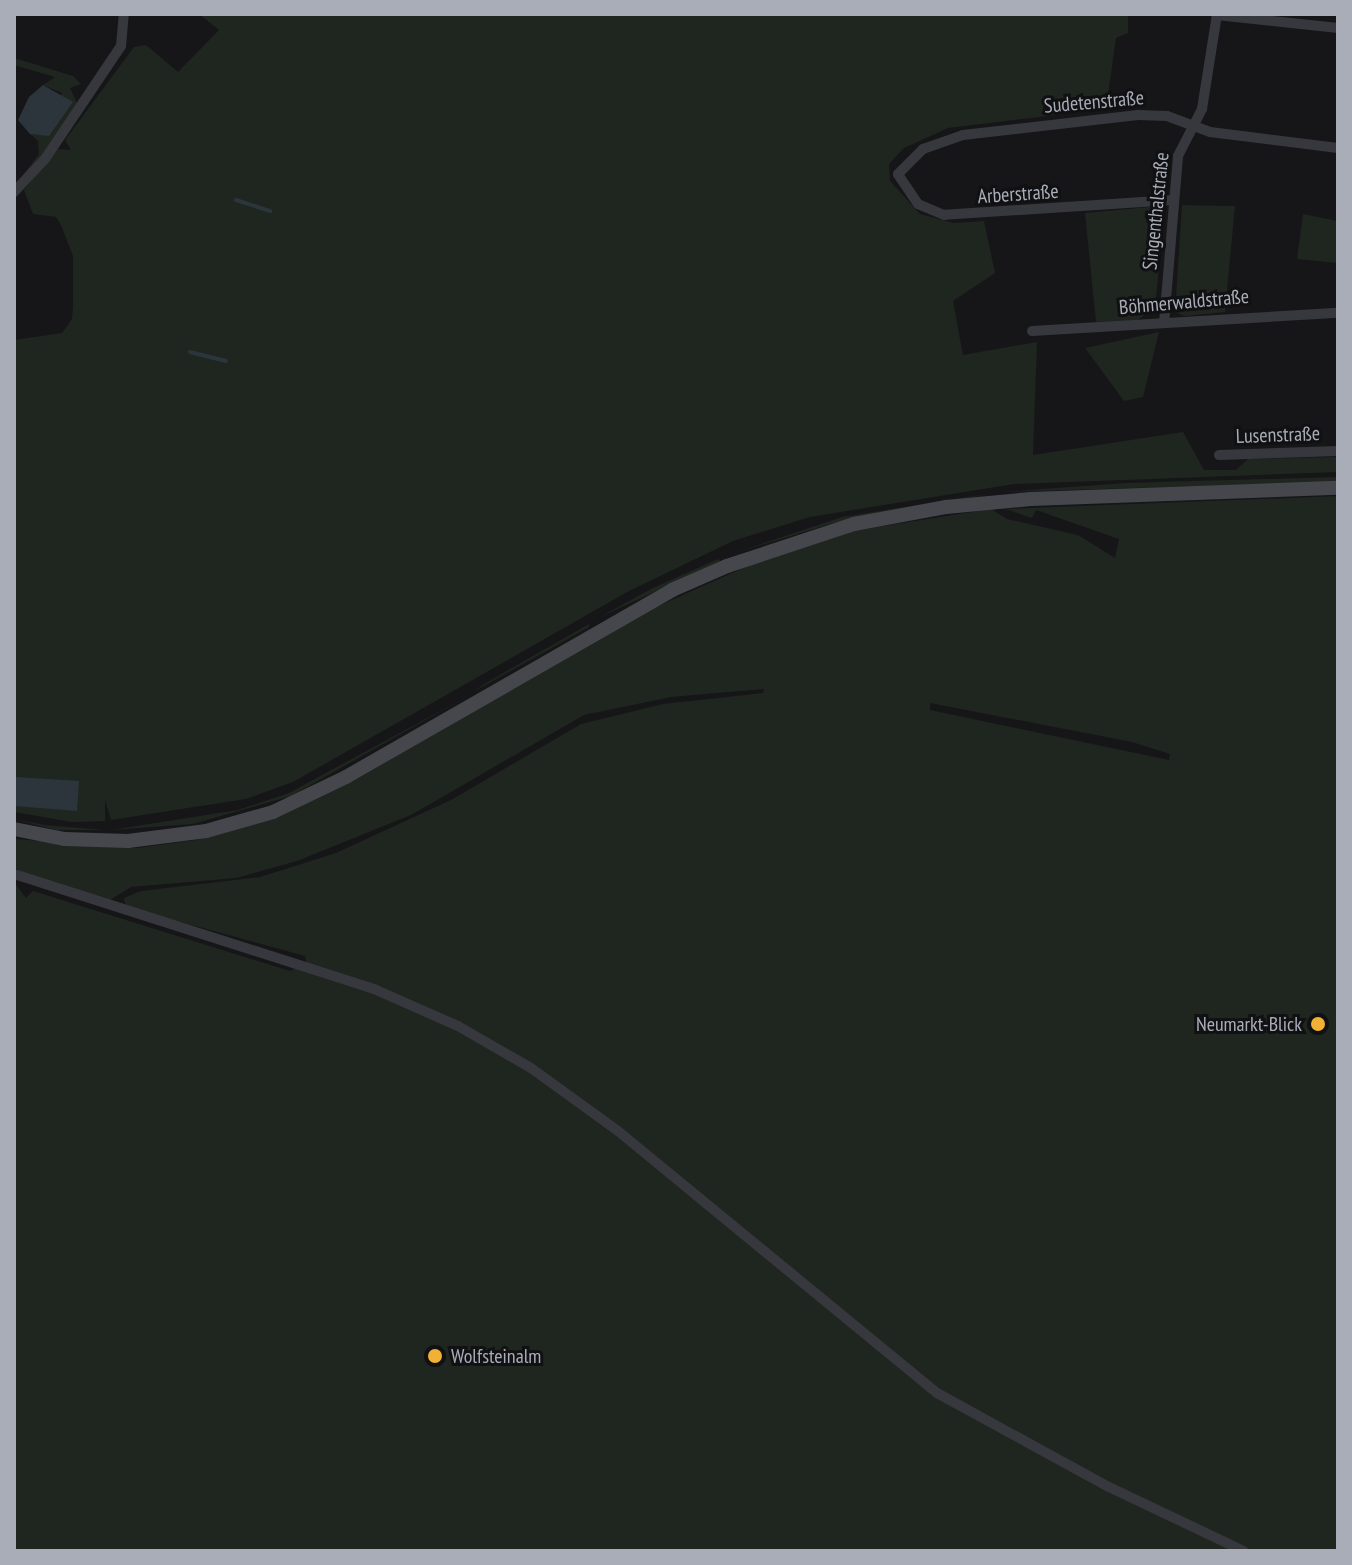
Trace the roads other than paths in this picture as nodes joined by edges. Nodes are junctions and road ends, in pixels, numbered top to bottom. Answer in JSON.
{"nodes":[{"id":1,"x":124,"y":14,"type":"edge"},
{"id":2,"x":1217,"y":14,"type":"edge"},
{"id":3,"x":1338,"y":28,"type":"edge"},
{"id":4,"x":1193,"y":128,"type":"junction"},
{"id":5,"x":1338,"y":148,"type":"edge"},
{"id":6,"x":904,"y":163,"type":"joint"},
{"id":7,"x":14,"y":192,"type":"edge"},
{"id":8,"x":1173,"y":200,"type":"junction"},
{"id":9,"x":1338,"y":313,"type":"edge"},
{"id":10,"x":1164,"y":323,"type":"junction"},
{"id":11,"x":1032,"y":331,"type":"dead end"},
{"id":12,"x":1338,"y":451,"type":"edge"},
{"id":13,"x":1219,"y":455,"type":"dead end"},
{"id":14,"x":1338,"y":488,"type":"edge"},
{"id":15,"x":14,"y":829,"type":"edge"},
{"id":16,"x":14,"y":874,"type":"edge"},
{"id":17,"x":1244,"y":1551,"type":"edge"}],
"edges":[{"from":1,"to":7,"type":"street"},
{"from":2,"to":3,"type":"street"},
{"from":2,"to":4,"type":"street","name":"Singenthalstraße"},
{"from":4,"to":5,"type":"street","name":"Sudetenstraße"},
{"from":4,"to":6,"type":"street","name":"Sudetenstraße"},
{"from":4,"to":8,"type":"street","name":"Singenthalstraße"},
{"from":6,"to":8,"type":"street","name":"Arberstraße"},
{"from":8,"to":10,"type":"street","name":"Singenthalstraße"},
{"from":9,"to":10,"type":"street","name":"Böhmerwaldstraße"},
{"from":10,"to":11,"type":"street","name":"Böhmerwaldstraße"},
{"from":12,"to":13,"type":"street","name":"Lusenstraße"},
{"from":14,"to":15,"type":"main road"},
{"from":16,"to":17,"type":"street"}]}
